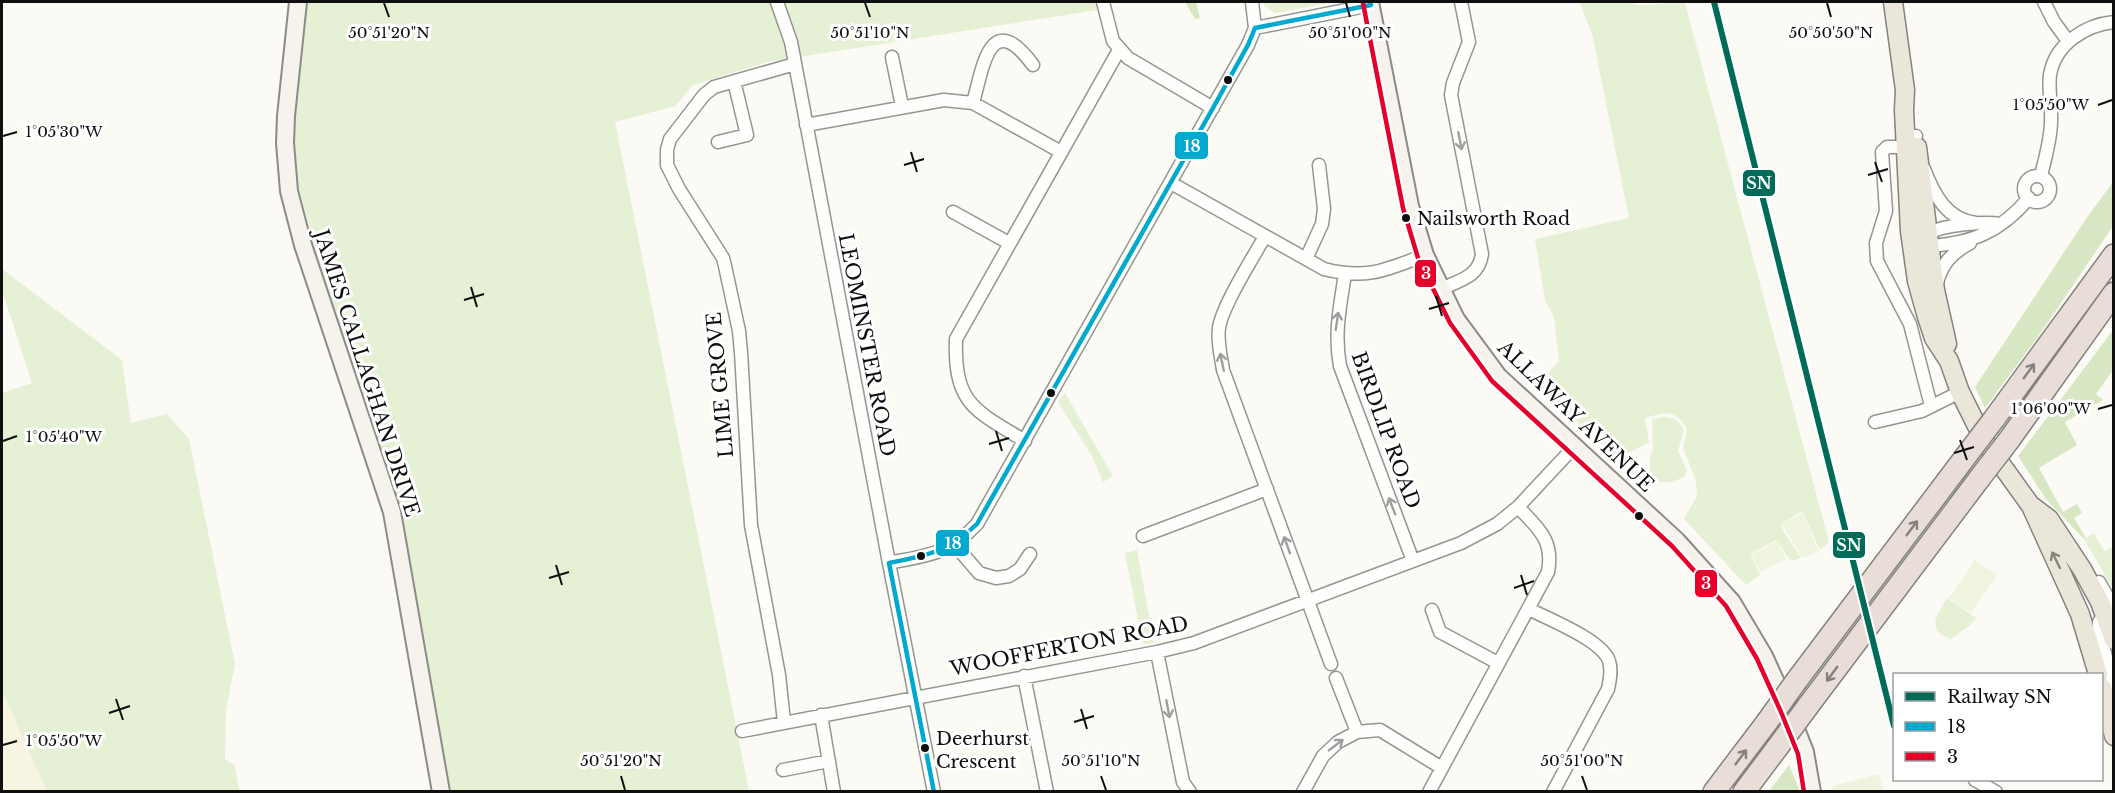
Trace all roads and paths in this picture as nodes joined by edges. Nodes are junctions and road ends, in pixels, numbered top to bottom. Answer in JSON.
{"nodes":[{"id":1,"x":298,"y":2,"type":"edge"},
{"id":2,"x":777,"y":2,"type":"edge"},
{"id":3,"x":1103,"y":2,"type":"edge"},
{"id":4,"x":1252,"y":2,"type":"edge"},
{"id":5,"x":1461,"y":2,"type":"edge"},
{"id":6,"x":1893,"y":2,"type":"edge"},
{"id":7,"x":2044,"y":2,"type":"edge"},
{"id":8,"x":1371,"y":3,"type":"edge"},
{"id":9,"x":2114,"y":22,"type":"edge"},
{"id":10,"x":1254,"y":28,"type":"junction"},
{"id":11,"x":2068,"y":41,"type":"junction"},
{"id":12,"x":1119,"y":50,"type":"junction"},
{"id":13,"x":892,"y":57,"type":"dead end"},
{"id":14,"x":795,"y":64,"type":"junction"},
{"id":15,"x":1033,"y":65,"type":"dead end"},
{"id":16,"x":734,"y":81,"type":"junction"},
{"id":17,"x":973,"y":104,"type":"junction"},
{"id":18,"x":902,"y":106,"type":"junction"},
{"id":19,"x":1213,"y":108,"type":"junction"},
{"id":20,"x":806,"y":125,"type":"junction"},
{"id":21,"x":718,"y":142,"type":"dead end"},
{"id":22,"x":1913,"y":145,"type":"junction"},
{"id":23,"x":1061,"y":152,"type":"junction"},
{"id":24,"x":1319,"y":165,"type":"dead end"},
{"id":25,"x":2041,"y":176,"type":"junction"},
{"id":26,"x":1171,"y":183,"type":"junction"},
{"id":27,"x":2029,"y":198,"type":"junction"},
{"id":28,"x":953,"y":213,"type":"dead end"},
{"id":29,"x":1976,"y":223,"type":"junction"},
{"id":30,"x":2001,"y":224,"type":"junction"},
{"id":31,"x":1265,"y":236,"type":"junction"},
{"id":32,"x":1978,"y":237,"type":"junction"},
{"id":33,"x":1922,"y":238,"type":"junction"},
{"id":34,"x":1009,"y":243,"type":"junction"},
{"id":35,"x":1425,"y":255,"type":"junction"},
{"id":36,"x":2114,"y":255,"type":"edge"},
{"id":37,"x":1306,"y":259,"type":"junction"},
{"id":38,"x":1345,"y":274,"type":"junction"},
{"id":39,"x":1441,"y":289,"type":"junction"},
{"id":40,"x":1935,"y":290,"type":"junction"},
{"id":41,"x":2114,"y":293,"type":"edge"},
{"id":42,"x":1948,"y":361,"type":"junction"},
{"id":43,"x":1960,"y":392,"type":"junction"},
{"id":44,"x":1932,"y":406,"type":"junction"},
{"id":45,"x":1875,"y":422,"type":"dead end"},
{"id":46,"x":1025,"y":441,"type":"junction"},
{"id":47,"x":1574,"y":447,"type":"junction"},
{"id":48,"x":1267,"y":489,"type":"junction"},
{"id":49,"x":2031,"y":506,"type":"junction"},
{"id":50,"x":1518,"y":507,"type":"junction"},
{"id":51,"x":1143,"y":536,"type":"dead end"},
{"id":52,"x":955,"y":545,"type":"junction"},
{"id":53,"x":1030,"y":554,"type":"dead end"},
{"id":54,"x":1413,"y":561,"type":"junction"},
{"id":55,"x":888,"y":563,"type":"junction"},
{"id":56,"x":1308,"y":600,"type":"junction"},
{"id":57,"x":1529,"y":609,"type":"junction"},
{"id":58,"x":1432,"y":610,"type":"dead end"},
{"id":59,"x":2080,"y":614,"type":"junction"},
{"id":60,"x":2110,"y":622,"type":"edge"},
{"id":61,"x":1157,"y":652,"type":"junction"},
{"id":62,"x":1498,"y":663,"type":"junction"},
{"id":63,"x":1331,"y":664,"type":"dead end"},
{"id":64,"x":2097,"y":673,"type":"edge"},
{"id":65,"x":1024,"y":676,"type":"junction"},
{"id":66,"x":1336,"y":678,"type":"dead end"},
{"id":67,"x":2114,"y":688,"type":"edge"},
{"id":68,"x":2103,"y":692,"type":"edge"},
{"id":69,"x":915,"y":697,"type":"junction"},
{"id":70,"x":821,"y":715,"type":"junction"},
{"id":71,"x":784,"y":722,"type":"junction"},
{"id":72,"x":742,"y":731,"type":"dead end"},
{"id":73,"x":1357,"y":732,"type":"junction"},
{"id":74,"x":2114,"y":736,"type":"edge"},
{"id":75,"x":829,"y":761,"type":"junction"},
{"id":76,"x":1442,"y":768,"type":"junction"},
{"id":77,"x":783,"y":770,"type":"dead end"},
{"id":78,"x":1978,"y":781,"type":"edge"},
{"id":79,"x":441,"y":792,"type":"edge"},
{"id":80,"x":834,"y":792,"type":"edge"},
{"id":81,"x":934,"y":792,"type":"edge"},
{"id":82,"x":1047,"y":792,"type":"edge"},
{"id":83,"x":1190,"y":792,"type":"edge"},
{"id":84,"x":1303,"y":792,"type":"edge"},
{"id":85,"x":1429,"y":792,"type":"edge"},
{"id":86,"x":1553,"y":792,"type":"edge"},
{"id":87,"x":1714,"y":792,"type":"edge"},
{"id":88,"x":1744,"y":792,"type":"edge"},
{"id":89,"x":1812,"y":792,"type":"edge"},
{"id":90,"x":1996,"y":792,"type":"edge"}],
"edges":[{"from":1,"to":79,"type":"street","name":"JAMES CALLAGHAN DRIVE"},
{"from":2,"to":14,"type":"street","name":"LEOMINSTER ROAD"},
{"from":3,"to":12,"type":"street"},
{"from":4,"to":10,"type":"street"},
{"from":5,"to":39,"type":"street","one_way":true},
{"from":6,"to":22,"type":"main road"},
{"from":7,"to":11,"type":"street"},
{"from":8,"to":10,"type":"street"},
{"from":8,"to":35,"type":"street","name":"ALLAWAY AVENUE"},
{"from":9,"to":11,"type":"street"},
{"from":10,"to":19,"type":"street"},
{"from":11,"to":25,"type":"street"},
{"from":12,"to":19,"type":"street"},
{"from":12,"to":23,"type":"street"},
{"from":13,"to":18,"type":"street"},
{"from":14,"to":16,"type":"street","name":"LIME GROVE"},
{"from":14,"to":20,"type":"street","name":"LEOMINSTER ROAD"},
{"from":15,"to":17,"type":"street"},
{"from":16,"to":21,"type":"street"},
{"from":16,"to":71,"type":"street","name":"LIME GROVE"},
{"from":17,"to":18,"type":"street"},
{"from":17,"to":23,"type":"street"},
{"from":18,"to":20,"type":"street"},
{"from":19,"to":26,"type":"street"},
{"from":20,"to":55,"type":"street","name":"LEOMINSTER ROAD"},
{"from":22,"to":29,"type":"street"},
{"from":22,"to":33,"type":"main road"},
{"from":22,"to":44,"type":"street"},
{"from":23,"to":34,"type":"street"},
{"from":24,"to":37,"type":"street"},
{"from":25,"to":27,"type":"street"},
{"from":25,"to":27,"type":"street"},
{"from":26,"to":31,"type":"street"},
{"from":26,"to":46,"type":"street"},
{"from":27,"to":30,"type":"street"},
{"from":28,"to":34,"type":"street"},
{"from":29,"to":30,"type":"street"},
{"from":29,"to":33,"type":"street"},
{"from":30,"to":32,"type":"street"},
{"from":31,"to":37,"type":"street"},
{"from":48,"to":31,"type":"street","one_way":true},
{"from":32,"to":33,"type":"street"},
{"from":32,"to":40,"type":"street"},
{"from":33,"to":40,"type":"main road"},
{"from":33,"to":42,"type":"main road"},
{"from":34,"to":46,"type":"street"},
{"from":35,"to":38,"type":"street"},
{"from":35,"to":39,"type":"street","name":"ALLAWAY AVENUE"},
{"from":87,"to":36,"type":"highway","one_way":true,"bridge":true},
{"from":37,"to":38,"type":"street"},
{"from":54,"to":38,"type":"street","name":"BIRDLIP ROAD","one_way":true},
{"from":39,"to":47,"type":"street","name":"ALLAWAY AVENUE"},
{"from":40,"to":42,"type":"main road"},
{"from":41,"to":88,"type":"highway","one_way":true,"bridge":true},
{"from":42,"to":43,"type":"main road"},
{"from":43,"to":44,"type":"street"},
{"from":43,"to":49,"type":"main road"},
{"from":44,"to":45,"type":"street"},
{"from":46,"to":52,"type":"street"},
{"from":47,"to":50,"type":"street","name":"WOOFFERTON ROAD"},
{"from":47,"to":89,"type":"street","name":"ALLAWAY AVENUE"},
{"from":48,"to":51,"type":"street"},
{"from":56,"to":48,"type":"street","one_way":true},
{"from":59,"to":49,"type":"main road","one_way":true},
{"from":49,"to":60,"type":"main road"},
{"from":50,"to":54,"type":"street","name":"WOOFFERTON ROAD"},
{"from":50,"to":57,"type":"street"},
{"from":52,"to":53,"type":"street"},
{"from":52,"to":55,"type":"street"},
{"from":54,"to":56,"type":"street","name":"WOOFFERTON ROAD"},
{"from":55,"to":69,"type":"street","name":"LEOMINSTER ROAD"},
{"from":56,"to":61,"type":"street","name":"WOOFFERTON ROAD"},
{"from":56,"to":63,"type":"street"},
{"from":57,"to":62,"type":"street"},
{"from":57,"to":86,"type":"street"},
{"from":58,"to":62,"type":"street"},
{"from":59,"to":60,"type":"street"},
{"from":59,"to":64,"type":"main road"},
{"from":60,"to":67,"type":"street"},
{"from":61,"to":65,"type":"street","name":"WOOFFERTON ROAD"},
{"from":61,"to":83,"type":"street","one_way":true},
{"from":62,"to":76,"type":"street"},
{"from":65,"to":69,"type":"street","name":"WOOFFERTON ROAD"},
{"from":65,"to":82,"type":"street"},
{"from":66,"to":73,"type":"street"},
{"from":68,"to":74,"type":"main road"},
{"from":69,"to":70,"type":"street","name":"WOOFFERTON ROAD"},
{"from":69,"to":81,"type":"street"},
{"from":70,"to":71,"type":"street","name":"WOOFFERTON ROAD"},
{"from":70,"to":75,"type":"street"},
{"from":71,"to":72,"type":"street","name":"WOOFFERTON ROAD"},
{"from":73,"to":76,"type":"street"},
{"from":84,"to":73,"type":"street","one_way":true},
{"from":75,"to":77,"type":"street"},
{"from":75,"to":80,"type":"street"},
{"from":76,"to":85,"type":"street"},
{"from":78,"to":90,"type":"street"}]}
